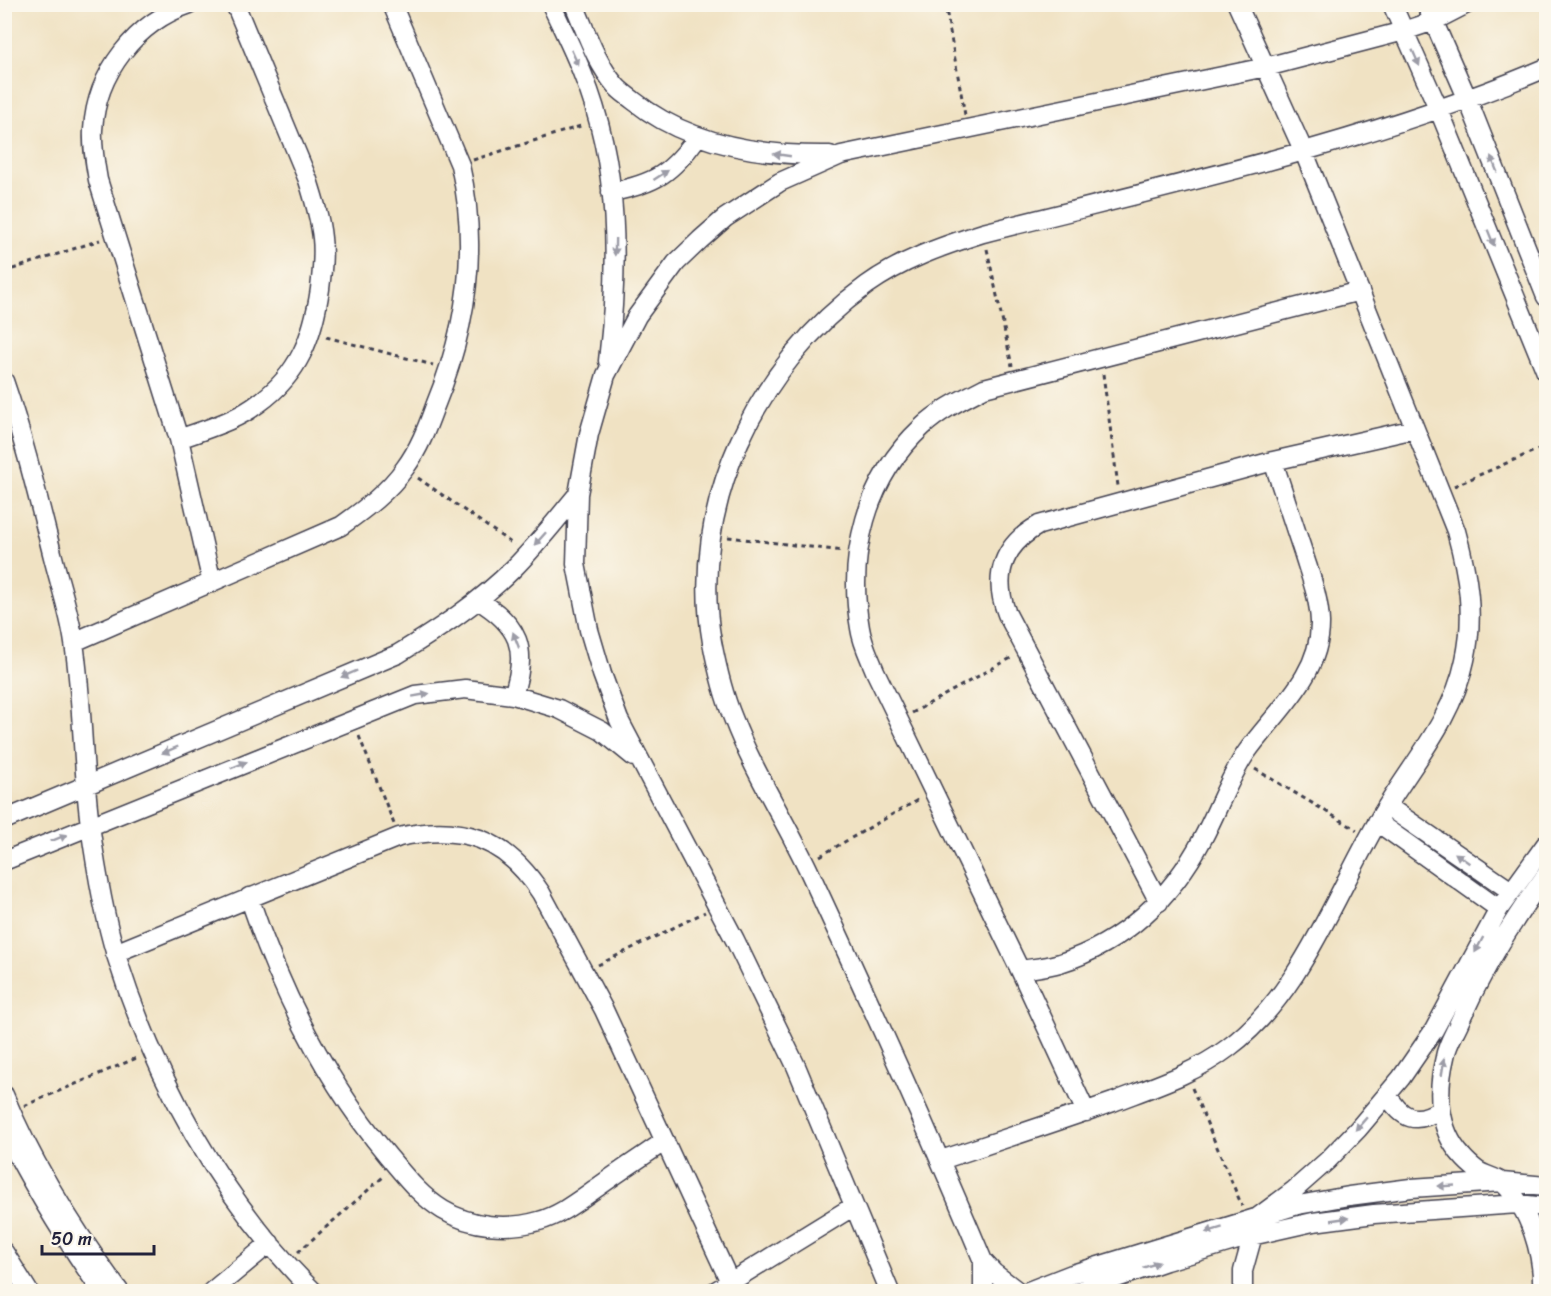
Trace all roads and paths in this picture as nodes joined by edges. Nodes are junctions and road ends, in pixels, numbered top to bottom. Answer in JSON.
{"nodes":[{"id":1,"x":190,"y":4,"type":"edge"},
{"id":2,"x":235,"y":4,"type":"edge"},
{"id":3,"x":392,"y":4,"type":"edge"},
{"id":4,"x":551,"y":4,"type":"edge"},
{"id":5,"x":574,"y":4,"type":"edge"},
{"id":6,"x":945,"y":4,"type":"edge"},
{"id":7,"x":1237,"y":4,"type":"edge"},
{"id":8,"x":1392,"y":4,"type":"edge"},
{"id":9,"x":1467,"y":4,"type":"edge"},
{"id":10,"x":1430,"y":13,"type":"edge"},
{"id":11,"x":1404,"y":31,"type":"junction"},
{"id":12,"x":1266,"y":67,"type":"junction"},
{"id":13,"x":1546,"y":68,"type":"edge"},
{"id":14,"x":1468,"y":100,"type":"junction"},
{"id":15,"x":1439,"y":110,"type":"junction"},
{"id":16,"x":597,"y":121,"type":"junction"},
{"id":17,"x":967,"y":129,"type":"junction"},
{"id":18,"x":698,"y":136,"type":"junction"},
{"id":19,"x":1304,"y":152,"type":"junction"},
{"id":20,"x":841,"y":155,"type":"junction"},
{"id":21,"x":460,"y":165,"type":"junction"},
{"id":22,"x":611,"y":192,"type":"junction"},
{"id":23,"x":983,"y":233,"type":"junction"},
{"id":24,"x":116,"y":235,"type":"junction"},
{"id":25,"x":4,"y":273,"type":"edge"},
{"id":26,"x":1360,"y":291,"type":"junction"},
{"id":27,"x":1546,"y":297,"type":"edge"},
{"id":28,"x":311,"y":333,"type":"junction"},
{"id":29,"x":1101,"y":357,"type":"junction"},
{"id":30,"x":449,"y":369,"type":"junction"},
{"id":31,"x":1546,"y":372,"type":"edge"},
{"id":32,"x":606,"y":375,"type":"junction"},
{"id":33,"x":1015,"y":379,"type":"junction"},
{"id":34,"x":4,"y":381,"type":"edge"},
{"id":35,"x":1415,"y":429,"type":"junction"},
{"id":36,"x":179,"y":439,"type":"junction"},
{"id":37,"x":1546,"y":447,"type":"edge"},
{"id":38,"x":1274,"y":461,"type":"junction"},
{"id":39,"x":404,"y":468,"type":"junction"},
{"id":40,"x":1441,"y":492,"type":"junction"},
{"id":41,"x":578,"y":494,"type":"junction"},
{"id":42,"x":1120,"y":502,"type":"junction"},
{"id":43,"x":711,"y":535,"type":"junction"},
{"id":44,"x":857,"y":553,"type":"junction"},
{"id":45,"x":527,"y":554,"type":"junction"},
{"id":46,"x":212,"y":583,"type":"junction"},
{"id":47,"x":478,"y":600,"type":"junction"},
{"id":48,"x":74,"y":642,"type":"junction"},
{"id":49,"x":1026,"y":649,"type":"junction"},
{"id":50,"x":513,"y":695,"type":"junction"},
{"id":51,"x":352,"y":720,"type":"junction"},
{"id":52,"x":899,"y":721,"type":"junction"},
{"id":53,"x":639,"y":761,"type":"junction"},
{"id":54,"x":1241,"y":761,"type":"junction"},
{"id":55,"x":85,"y":786,"type":"junction"},
{"id":56,"x":933,"y":792,"type":"junction"},
{"id":57,"x":1387,"y":806,"type":"junction"},
{"id":58,"x":4,"y":820,"type":"edge"},
{"id":59,"x":90,"y":825,"type":"junction"},
{"id":60,"x":1373,"y":829,"type":"junction"},
{"id":61,"x":399,"y":837,"type":"junction"},
{"id":62,"x":1546,"y":844,"type":"edge"},
{"id":63,"x":4,"y":861,"type":"edge"},
{"id":64,"x":805,"y":864,"type":"junction"},
{"id":65,"x":1546,"y":875,"type":"edge"},
{"id":66,"x":1510,"y":891,"type":"junction"},
{"id":67,"x":249,"y":897,"type":"junction"},
{"id":68,"x":1159,"y":902,"type":"junction"},
{"id":69,"x":717,"y":906,"type":"junction"},
{"id":70,"x":1498,"y":909,"type":"junction"},
{"id":71,"x":115,"y":953,"type":"junction"},
{"id":72,"x":1020,"y":970,"type":"junction"},
{"id":73,"x":584,"y":972,"type":"junction"},
{"id":74,"x":152,"y":1051,"type":"junction"},
{"id":75,"x":1185,"y":1073,"type":"junction"},
{"id":76,"x":1387,"y":1094,"type":"junction"},
{"id":77,"x":8,"y":1103,"type":"edge"},
{"id":78,"x":1441,"y":1109,"type":"junction"},
{"id":79,"x":1086,"y":1112,"type":"junction"},
{"id":80,"x":4,"y":1129,"type":"edge"},
{"id":81,"x":665,"y":1140,"type":"junction"},
{"id":82,"x":941,"y":1161,"type":"junction"},
{"id":83,"x":396,"y":1166,"type":"junction"},
{"id":84,"x":1502,"y":1182,"type":"junction"},
{"id":85,"x":1546,"y":1186,"type":"edge"},
{"id":86,"x":1518,"y":1204,"type":"junction"},
{"id":87,"x":854,"y":1206,"type":"junction"},
{"id":88,"x":1546,"y":1206,"type":"edge"},
{"id":89,"x":1252,"y":1224,"type":"junction"},
{"id":90,"x":270,"y":1244,"type":"junction"},
{"id":91,"x":4,"y":1252,"type":"edge"},
{"id":92,"x":983,"y":1261,"type":"junction"},
{"id":93,"x":286,"y":1262,"type":"junction"},
{"id":94,"x":730,"y":1282,"type":"junction"},
{"id":95,"x":29,"y":1292,"type":"edge"},
{"id":96,"x":102,"y":1292,"type":"edge"},
{"id":97,"x":120,"y":1292,"type":"edge"},
{"id":98,"x":211,"y":1292,"type":"edge"},
{"id":99,"x":314,"y":1292,"type":"edge"},
{"id":100,"x":714,"y":1292,"type":"edge"},
{"id":101,"x":890,"y":1292,"type":"edge"},
{"id":102,"x":983,"y":1292,"type":"edge"},
{"id":103,"x":1019,"y":1292,"type":"edge"},
{"id":104,"x":1026,"y":1292,"type":"edge"},
{"id":105,"x":1076,"y":1292,"type":"edge"},
{"id":106,"x":1243,"y":1292,"type":"edge"},
{"id":107,"x":1542,"y":1292,"type":"edge"}],
"edges":[{"from":1,"to":24,"type":"street"},
{"from":2,"to":28,"type":"street"},
{"from":3,"to":21,"type":"street"},
{"from":4,"to":16,"type":"street","one_way":true},
{"from":5,"to":18,"type":"street"},
{"from":6,"to":17,"type":"path"},
{"from":7,"to":12,"type":"street"},
{"from":8,"to":11,"type":"street"},
{"from":9,"to":10,"type":"street"},
{"from":10,"to":11,"type":"street"},
{"from":10,"to":14,"type":"street"},
{"from":11,"to":12,"type":"street"},
{"from":11,"to":15,"type":"street","one_way":true},
{"from":12,"to":17,"type":"street"},
{"from":12,"to":19,"type":"street"},
{"from":13,"to":14,"type":"street"},
{"from":14,"to":15,"type":"street"},
{"from":27,"to":14,"type":"street","one_way":true},
{"from":15,"to":19,"type":"street"},
{"from":15,"to":31,"type":"street","one_way":true},
{"from":16,"to":21,"type":"path"},
{"from":16,"to":22,"type":"street"},
{"from":17,"to":20,"type":"street"},
{"from":20,"to":18,"type":"street","one_way":true},
{"from":22,"to":18,"type":"street","one_way":true},
{"from":19,"to":23,"type":"street"},
{"from":19,"to":26,"type":"street"},
{"from":20,"to":32,"type":"street"},
{"from":21,"to":30,"type":"street"},
{"from":22,"to":32,"type":"street","one_way":true},
{"from":23,"to":33,"type":"path"},
{"from":23,"to":43,"type":"street"},
{"from":24,"to":25,"type":"path"},
{"from":24,"to":36,"type":"street"},
{"from":26,"to":29,"type":"street"},
{"from":26,"to":35,"type":"street"},
{"from":28,"to":30,"type":"path"},
{"from":28,"to":36,"type":"street"},
{"from":29,"to":33,"type":"street"},
{"from":29,"to":42,"type":"path"},
{"from":30,"to":39,"type":"street"},
{"from":32,"to":41,"type":"street"},
{"from":33,"to":44,"type":"street"},
{"from":34,"to":48,"type":"street"},
{"from":35,"to":38,"type":"street"},
{"from":35,"to":40,"type":"street"},
{"from":36,"to":46,"type":"street"},
{"from":37,"to":40,"type":"path"},
{"from":38,"to":42,"type":"street"},
{"from":38,"to":54,"type":"street"},
{"from":39,"to":45,"type":"path"},
{"from":39,"to":46,"type":"street"},
{"from":40,"to":57,"type":"street"},
{"from":41,"to":45,"type":"street","one_way":true},
{"from":41,"to":53,"type":"street"},
{"from":42,"to":49,"type":"street"},
{"from":43,"to":44,"type":"path"},
{"from":43,"to":64,"type":"street"},
{"from":44,"to":52,"type":"street"},
{"from":45,"to":47,"type":"street"},
{"from":46,"to":48,"type":"street"},
{"from":50,"to":47,"type":"street","one_way":true},
{"from":47,"to":55,"type":"street","one_way":true},
{"from":48,"to":55,"type":"street"},
{"from":49,"to":52,"type":"path"},
{"from":49,"to":68,"type":"street"},
{"from":51,"to":50,"type":"street","one_way":true},
{"from":50,"to":53,"type":"street"},
{"from":59,"to":51,"type":"street","one_way":true},
{"from":51,"to":61,"type":"path"},
{"from":52,"to":56,"type":"street"},
{"from":53,"to":69,"type":"street"},
{"from":54,"to":60,"type":"path"},
{"from":54,"to":68,"type":"street"},
{"from":55,"to":58,"type":"street"},
{"from":55,"to":59,"type":"street"},
{"from":56,"to":64,"type":"path"},
{"from":56,"to":72,"type":"street"},
{"from":57,"to":60,"type":"street"},
{"from":66,"to":57,"type":"street","one_way":true},
{"from":63,"to":59,"type":"street","one_way":true},
{"from":59,"to":71,"type":"street"},
{"from":60,"to":70,"type":"street"},
{"from":60,"to":75,"type":"street"},
{"from":61,"to":67,"type":"street"},
{"from":61,"to":73,"type":"street"},
{"from":62,"to":66,"type":"street"},
{"from":64,"to":82,"type":"street"},
{"from":78,"to":65,"type":"street","one_way":true},
{"from":66,"to":70,"type":"street"},
{"from":67,"to":71,"type":"street"},
{"from":67,"to":83,"type":"street"},
{"from":68,"to":72,"type":"street"},
{"from":69,"to":73,"type":"path"},
{"from":69,"to":87,"type":"street"},
{"from":70,"to":76,"type":"street","one_way":true},
{"from":71,"to":74,"type":"street"},
{"from":72,"to":79,"type":"street"},
{"from":73,"to":81,"type":"street"},
{"from":74,"to":77,"type":"path"},
{"from":74,"to":90,"type":"street"},
{"from":75,"to":79,"type":"street"},
{"from":75,"to":89,"type":"path"},
{"from":76,"to":78,"type":"street"},
{"from":76,"to":89,"type":"street","one_way":true},
{"from":77,"to":97,"type":"street"},
{"from":78,"to":84,"type":"street"},
{"from":79,"to":82,"type":"street"},
{"from":80,"to":96,"type":"street"},
{"from":81,"to":83,"type":"street"},
{"from":81,"to":94,"type":"street"},
{"from":82,"to":92,"type":"street"},
{"from":83,"to":93,"type":"path"},
{"from":84,"to":85,"type":"street"},
{"from":84,"to":86,"type":"street"},
{"from":84,"to":89,"type":"street","one_way":true},
{"from":86,"to":88,"type":"street"},
{"from":89,"to":86,"type":"street","one_way":true},
{"from":86,"to":107,"type":"street"},
{"from":87,"to":94,"type":"street"},
{"from":87,"to":101,"type":"street"},
{"from":89,"to":104,"type":"street","one_way":true},
{"from":105,"to":89,"type":"street","one_way":true},
{"from":89,"to":106,"type":"street"},
{"from":90,"to":93,"type":"street"},
{"from":90,"to":98,"type":"street"},
{"from":91,"to":95,"type":"street"},
{"from":92,"to":102,"type":"street"},
{"from":92,"to":103,"type":"street"},
{"from":93,"to":99,"type":"street"},
{"from":94,"to":100,"type":"street"}]}
